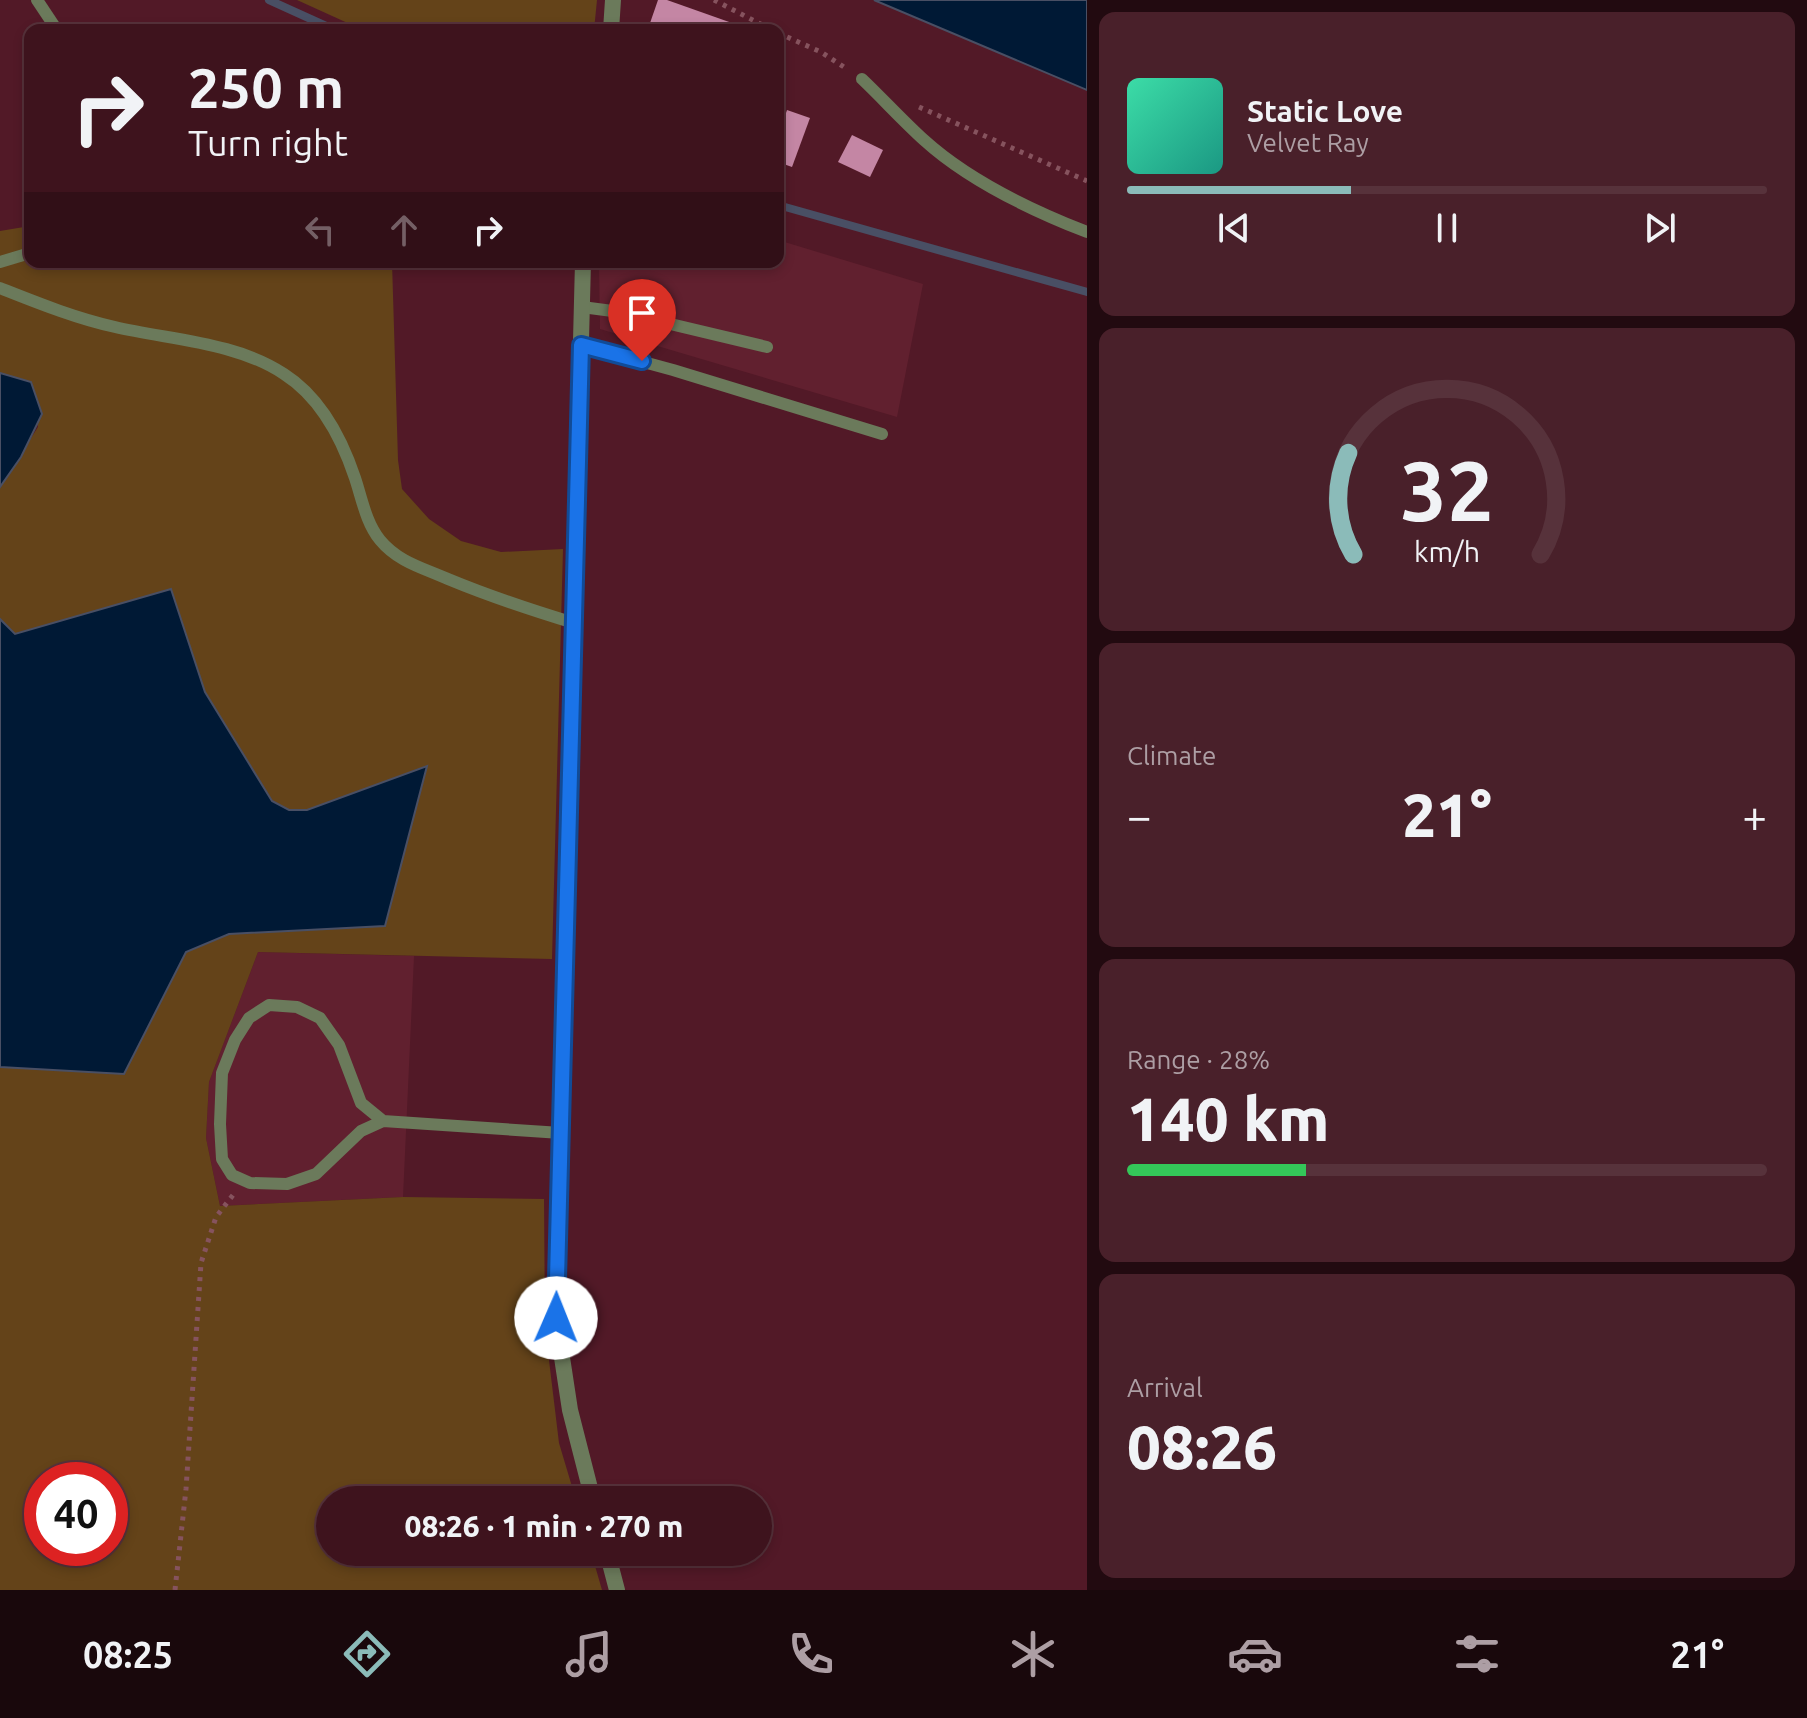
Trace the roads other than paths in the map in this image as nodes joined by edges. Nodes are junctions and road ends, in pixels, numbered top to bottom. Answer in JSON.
{"nodes":[{"id":1,"x":37,"y":0,"type":"edge"},
{"id":2,"x":613,"y":0,"type":"edge"},
{"id":3,"x":53,"y":24,"type":"edge"},
{"id":4,"x":611,"y":24,"type":"edge"},
{"id":5,"x":862,"y":79,"type":"road end"},
{"id":6,"x":1087,"y":232,"type":"edge"},
{"id":7,"x":24,"y":255,"type":"edge"},
{"id":8,"x":0,"y":262,"type":"edge"},
{"id":9,"x":583,"y":268,"type":"edge"},
{"id":10,"x":0,"y":288,"type":"edge"},
{"id":11,"x":582,"y":307,"type":"junction"},
{"id":12,"x":581,"y":345,"type":"junction"},
{"id":13,"x":767,"y":347,"type":"dead end"},
{"id":14,"x":882,"y":434,"type":"dead end"},
{"id":15,"x":574,"y":623,"type":"junction"},
{"id":16,"x":383,"y":1121,"type":"junction"},
{"id":17,"x":561,"y":1133,"type":"junction"},
{"id":18,"x":589,"y":1486,"type":"edge"},
{"id":19,"x":611,"y":1566,"type":"edge"},
{"id":20,"x":617,"y":1590,"type":"edge"}],
"edges":[{"from":1,"to":3,"type":"lane"},
{"from":2,"to":4,"type":"street"},
{"from":5,"to":6,"type":"lane"},
{"from":7,"to":8,"type":"lane"},
{"from":9,"to":11,"type":"street"},
{"from":10,"to":15,"type":"lane"},
{"from":11,"to":12,"type":"street"},
{"from":11,"to":13,"type":"lane"},
{"from":12,"to":14,"type":"lane"},
{"from":12,"to":15,"type":"street"},
{"from":15,"to":17,"type":"street"},
{"from":16,"to":16,"type":"lane"},
{"from":16,"to":17,"type":"lane"},
{"from":17,"to":18,"type":"street"},
{"from":19,"to":20,"type":"street"}]}
